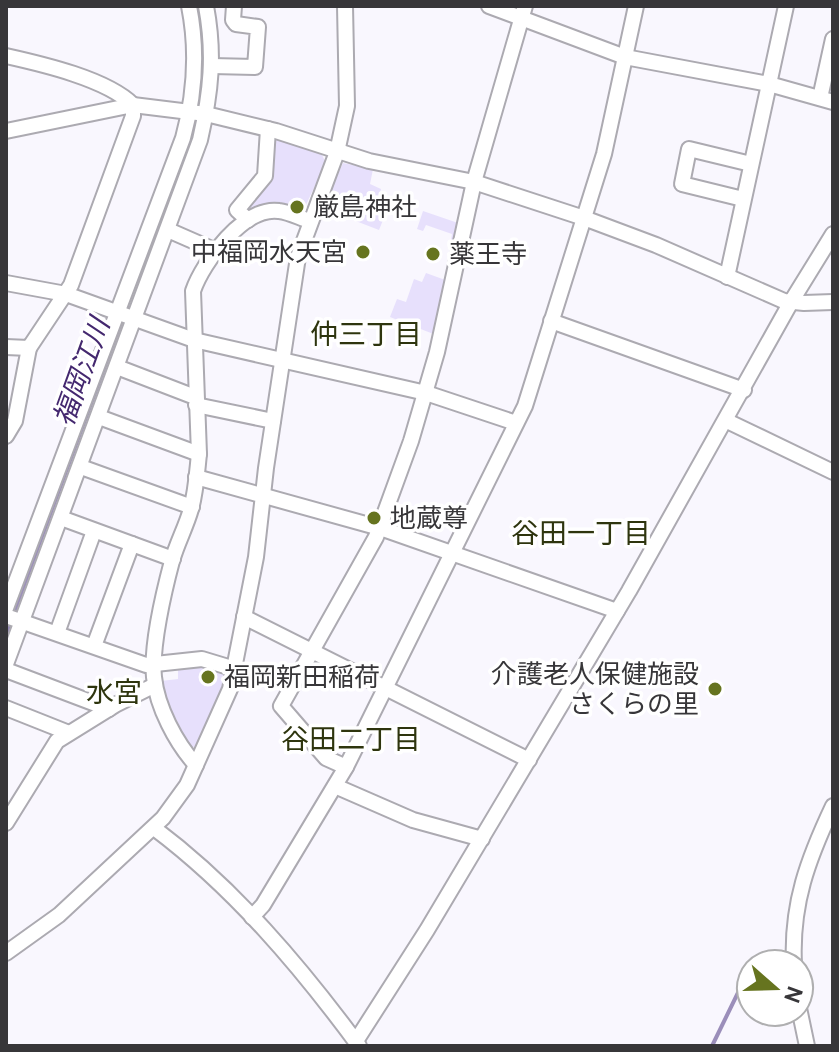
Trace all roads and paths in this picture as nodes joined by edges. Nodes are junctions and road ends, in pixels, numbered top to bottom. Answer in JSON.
{"nodes":[{"id":1,"x":189,"y":6,"type":"edge"},
{"id":2,"x":206,"y":6,"type":"edge"},
{"id":3,"x":234,"y":6,"type":"edge"},
{"id":4,"x":345,"y":6,"type":"edge"},
{"id":5,"x":489,"y":6,"type":"edge"},
{"id":6,"x":636,"y":6,"type":"edge"},
{"id":7,"x":786,"y":6,"type":"edge"},
{"id":8,"x":523,"y":12,"type":"edge"},
{"id":9,"x":833,"y":39,"type":"edge"},
{"id":10,"x":6,"y":56,"type":"edge"},
{"id":11,"x":625,"y":57,"type":"junction"},
{"id":12,"x":212,"y":66,"type":"junction"},
{"id":13,"x":769,"y":84,"type":"junction"},
{"id":14,"x":826,"y":100,"type":"edge"},
{"id":15,"x":133,"y":105,"type":"junction"},
{"id":16,"x":190,"y":112,"type":"junction"},
{"id":17,"x":206,"y":114,"type":"junction"},
{"id":18,"x":268,"y":129,"type":"junction"},
{"id":19,"x":6,"y":131,"type":"edge"},
{"id":20,"x":337,"y":152,"type":"junction"},
{"id":21,"x":751,"y":164,"type":"junction"},
{"id":22,"x":474,"y":182,"type":"junction"},
{"id":23,"x":743,"y":199,"type":"junction"},
{"id":24,"x":584,"y":218,"type":"junction"},
{"id":25,"x":248,"y":220,"type":"junction"},
{"id":26,"x":310,"y":221,"type":"junction"},
{"id":27,"x":168,"y":230,"type":"junction"},
{"id":28,"x":833,"y":234,"type":"edge"},
{"id":29,"x":216,"y":251,"type":"junction"},
{"id":30,"x":727,"y":277,"type":"junction"},
{"id":31,"x":6,"y":283,"type":"edge"},
{"id":32,"x":66,"y":294,"type":"junction"},
{"id":33,"x":791,"y":302,"type":"junction"},
{"id":34,"x":833,"y":302,"type":"edge"},
{"id":35,"x":118,"y":312,"type":"junction"},
{"id":36,"x":135,"y":319,"type":"junction"},
{"id":37,"x":551,"y":321,"type":"junction"},
{"id":38,"x":194,"y":340,"type":"junction"},
{"id":39,"x":6,"y":347,"type":"edge"},
{"id":40,"x":29,"y":348,"type":"junction"},
{"id":41,"x":282,"y":360,"type":"junction"},
{"id":42,"x":117,"y":367,"type":"junction"},
{"id":43,"x":744,"y":390,"type":"junction"},
{"id":44,"x":426,"y":393,"type":"junction"},
{"id":45,"x":196,"y":401,"type":"junction"},
{"id":46,"x":99,"y":417,"type":"junction"},
{"id":47,"x":273,"y":421,"type":"junction"},
{"id":48,"x":727,"y":421,"type":"junction"},
{"id":49,"x":516,"y":423,"type":"junction"},
{"id":50,"x":6,"y":436,"type":"edge"},
{"id":51,"x":199,"y":454,"type":"junction"},
{"id":52,"x":81,"y":467,"type":"junction"},
{"id":53,"x":833,"y":472,"type":"edge"},
{"id":54,"x":196,"y":477,"type":"junction"},
{"id":55,"x":263,"y":495,"type":"junction"},
{"id":56,"x":192,"y":507,"type":"junction"},
{"id":57,"x":61,"y":518,"type":"junction"},
{"id":58,"x":380,"y":528,"type":"junction"},
{"id":59,"x":94,"y":531,"type":"junction"},
{"id":60,"x":132,"y":544,"type":"junction"},
{"id":61,"x":453,"y":552,"type":"junction"},
{"id":62,"x":173,"y":559,"type":"junction"},
{"id":63,"x":617,"y":611,"type":"junction"},
{"id":64,"x":11,"y":616,"type":"edge"},
{"id":65,"x":244,"y":617,"type":"junction"},
{"id":66,"x":57,"y":633,"type":"junction"},
{"id":67,"x":94,"y":646,"type":"junction"},
{"id":68,"x":311,"y":650,"type":"junction"},
{"id":69,"x":154,"y":665,"type":"junction"},
{"id":70,"x":6,"y":667,"type":"edge"},
{"id":71,"x":235,"y":669,"type":"junction"},
{"id":72,"x":155,"y":685,"type":"junction"},
{"id":73,"x":385,"y":688,"type":"junction"},
{"id":74,"x":6,"y":708,"type":"edge"},
{"id":75,"x":109,"y":709,"type":"junction"},
{"id":76,"x":69,"y":733,"type":"junction"},
{"id":77,"x":529,"y":760,"type":"junction"},
{"id":78,"x":196,"y":765,"type":"junction"},
{"id":79,"x":346,"y":767,"type":"junction"},
{"id":80,"x":335,"y":786,"type":"junction"},
{"id":81,"x":833,"y":806,"type":"edge"},
{"id":82,"x":6,"y":823,"type":"edge"},
{"id":83,"x":154,"y":828,"type":"junction"},
{"id":84,"x":482,"y":839,"type":"junction"},
{"id":85,"x":252,"y":917,"type":"junction"},
{"id":86,"x":794,"y":948,"type":"edge"},
{"id":87,"x":6,"y":953,"type":"edge"},
{"id":88,"x":358,"y":1044,"type":"edge"}],
"edges":[{"from":1,"to":16,"type":"street"},
{"from":2,"to":12,"type":"street"},
{"from":3,"to":12,"type":"street"},
{"from":4,"to":20,"type":"street"},
{"from":5,"to":8,"type":"street"},
{"from":6,"to":11,"type":"street"},
{"from":7,"to":13,"type":"street"},
{"from":8,"to":11,"type":"street"},
{"from":8,"to":22,"type":"street"},
{"from":9,"to":14,"type":"street"},
{"from":10,"to":15,"type":"street"},
{"from":11,"to":13,"type":"street"},
{"from":11,"to":24,"type":"street"},
{"from":12,"to":17,"type":"street"},
{"from":13,"to":14,"type":"street"},
{"from":13,"to":21,"type":"street"},
{"from":15,"to":16,"type":"street"},
{"from":15,"to":19,"type":"street"},
{"from":15,"to":32,"type":"street"},
{"from":16,"to":17,"type":"street"},
{"from":16,"to":35,"type":"street"},
{"from":17,"to":18,"type":"street"},
{"from":17,"to":27,"type":"street"},
{"from":18,"to":20,"type":"street"},
{"from":18,"to":25,"type":"street"},
{"from":20,"to":22,"type":"street"},
{"from":20,"to":26,"type":"street"},
{"from":21,"to":23,"type":"street"},
{"from":21,"to":23,"type":"street"},
{"from":22,"to":24,"type":"street"},
{"from":22,"to":44,"type":"street"},
{"from":23,"to":30,"type":"street"},
{"from":24,"to":30,"type":"street"},
{"from":24,"to":37,"type":"street"},
{"from":25,"to":26,"type":"street"},
{"from":25,"to":29,"type":"street"},
{"from":26,"to":41,"type":"street"},
{"from":27,"to":29,"type":"street"},
{"from":27,"to":36,"type":"street"},
{"from":28,"to":33,"type":"street"},
{"from":29,"to":38,"type":"street"},
{"from":30,"to":33,"type":"street"},
{"from":31,"to":32,"type":"street"},
{"from":32,"to":35,"type":"street"},
{"from":32,"to":40,"type":"street"},
{"from":33,"to":34,"type":"street"},
{"from":33,"to":43,"type":"street"},
{"from":35,"to":36,"type":"street"},
{"from":35,"to":64,"type":"street"},
{"from":36,"to":38,"type":"street"},
{"from":36,"to":42,"type":"street"},
{"from":37,"to":43,"type":"street"},
{"from":37,"to":49,"type":"street"},
{"from":38,"to":41,"type":"street"},
{"from":38,"to":45,"type":"street"},
{"from":39,"to":40,"type":"street"},
{"from":40,"to":50,"type":"street"},
{"from":41,"to":44,"type":"street"},
{"from":41,"to":47,"type":"street"},
{"from":42,"to":45,"type":"street"},
{"from":42,"to":46,"type":"street"},
{"from":43,"to":48,"type":"street"},
{"from":44,"to":49,"type":"street"},
{"from":44,"to":58,"type":"street"},
{"from":45,"to":47,"type":"street"},
{"from":45,"to":51,"type":"street"},
{"from":46,"to":51,"type":"street"},
{"from":46,"to":52,"type":"street"},
{"from":47,"to":55,"type":"street"},
{"from":48,"to":53,"type":"street"},
{"from":48,"to":63,"type":"street"},
{"from":49,"to":61,"type":"street"},
{"from":51,"to":54,"type":"street"},
{"from":52,"to":56,"type":"street"},
{"from":52,"to":57,"type":"street"},
{"from":54,"to":55,"type":"street"},
{"from":54,"to":56,"type":"street"},
{"from":55,"to":58,"type":"street"},
{"from":55,"to":65,"type":"street"},
{"from":56,"to":62,"type":"street"},
{"from":57,"to":59,"type":"street"},
{"from":57,"to":64,"type":"street"},
{"from":58,"to":61,"type":"street"},
{"from":58,"to":68,"type":"street"},
{"from":59,"to":60,"type":"street"},
{"from":59,"to":66,"type":"street"},
{"from":60,"to":62,"type":"street"},
{"from":60,"to":67,"type":"street"},
{"from":61,"to":63,"type":"street"},
{"from":61,"to":73,"type":"street"},
{"from":62,"to":69,"type":"street"},
{"from":63,"to":77,"type":"street"},
{"from":64,"to":66,"type":"street"},
{"from":64,"to":70,"type":"street"},
{"from":65,"to":68,"type":"street"},
{"from":65,"to":71,"type":"street"},
{"from":66,"to":67,"type":"street"},
{"from":67,"to":69,"type":"street"},
{"from":68,"to":73,"type":"street"},
{"from":68,"to":79,"type":"street"},
{"from":69,"to":71,"type":"street"},
{"from":69,"to":72,"type":"street"},
{"from":70,"to":75,"type":"street"},
{"from":71,"to":78,"type":"street"},
{"from":72,"to":75,"type":"street"},
{"from":72,"to":78,"type":"street"},
{"from":73,"to":77,"type":"street"},
{"from":73,"to":79,"type":"street"},
{"from":74,"to":76,"type":"street"},
{"from":75,"to":76,"type":"street"},
{"from":76,"to":82,"type":"street"},
{"from":77,"to":84,"type":"street"},
{"from":78,"to":83,"type":"street"},
{"from":79,"to":80,"type":"street"},
{"from":80,"to":84,"type":"street"},
{"from":80,"to":85,"type":"street"},
{"from":81,"to":86,"type":"street"},
{"from":83,"to":85,"type":"street"},
{"from":83,"to":87,"type":"street"},
{"from":84,"to":88,"type":"street"},
{"from":85,"to":88,"type":"street"}]}
